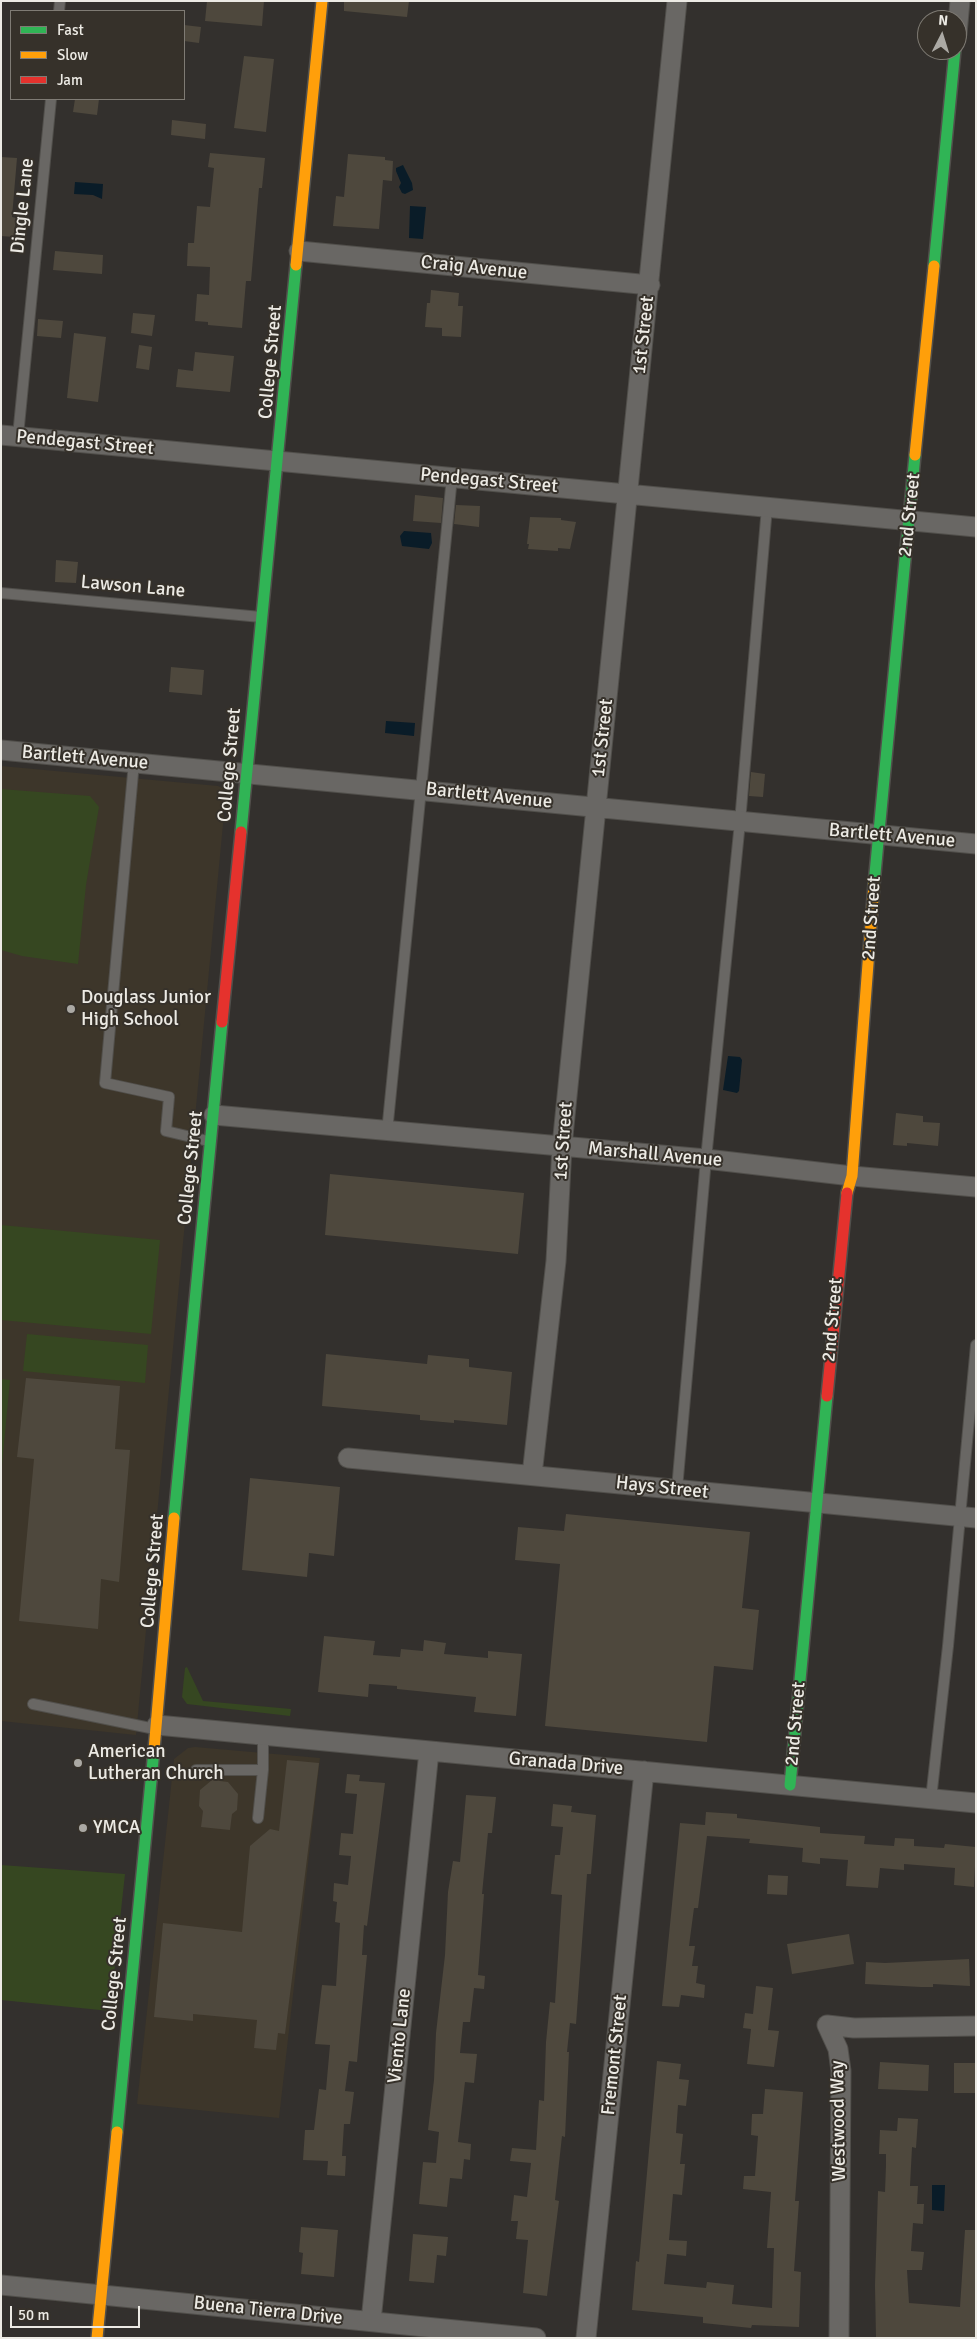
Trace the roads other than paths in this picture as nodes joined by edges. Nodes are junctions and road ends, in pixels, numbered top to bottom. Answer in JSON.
{"nodes":[{"id":1,"x":322,"y":1,"type":"edge"},
{"id":2,"x":677,"y":1,"type":"edge"},
{"id":3,"x":955,"y":1,"type":"edge"},
{"id":4,"x":960,"y":2,"type":"edge"},
{"id":5,"x":976,"y":4,"type":"edge"},
{"id":6,"x":954,"y":60,"type":"edge"},
{"id":7,"x":51,"y":100,"type":"edge"},
{"id":8,"x":299,"y":251,"type":"junction"},
{"id":9,"x":650,"y":285,"type":"junction"},
{"id":10,"x":10,"y":436,"type":"edge"},
{"id":11,"x":279,"y":460,"type":"junction"},
{"id":12,"x":452,"y":477,"type":"junction"},
{"id":13,"x":626,"y":494,"type":"junction"},
{"id":14,"x":768,"y":507,"type":"junction"},
{"id":15,"x":910,"y":521,"type":"junction"},
{"id":16,"x":976,"y":527,"type":"edge"},
{"id":17,"x":1,"y":592,"type":"edge"},
{"id":18,"x":262,"y":617,"type":"junction"},
{"id":19,"x":1,"y":750,"type":"edge"},
{"id":20,"x":134,"y":762,"type":"junction"},
{"id":21,"x":247,"y":774,"type":"junction"},
{"id":22,"x":421,"y":789,"type":"junction"},
{"id":23,"x":596,"y":807,"type":"junction"},
{"id":24,"x":740,"y":822,"type":"junction"},
{"id":25,"x":878,"y":835,"type":"junction"},
{"id":26,"x":976,"y":844,"type":"edge"},
{"id":27,"x":214,"y":1115,"type":"junction"},
{"id":28,"x":387,"y":1132,"type":"junction"},
{"id":29,"x":212,"y":1142,"type":"junction"},
{"id":30,"x":562,"y":1146,"type":"junction"},
{"id":31,"x":706,"y":1159,"type":"junction"},
{"id":32,"x":852,"y":1176,"type":"junction"},
{"id":33,"x":976,"y":1187,"type":"edge"},
{"id":34,"x":976,"y":1345,"type":"edge"},
{"id":35,"x":348,"y":1458,"type":"dead end"},
{"id":36,"x":532,"y":1475,"type":"junction"},
{"id":37,"x":677,"y":1489,"type":"junction"},
{"id":38,"x":816,"y":1503,"type":"junction"},
{"id":39,"x":968,"y":1517,"type":"edge"},
{"id":40,"x":33,"y":1704,"type":"dead end"},
{"id":41,"x":157,"y":1727,"type":"junction"},
{"id":42,"x":263,"y":1735,"type":"junction"},
{"id":43,"x":429,"y":1751,"type":"junction"},
{"id":44,"x":196,"y":1770,"type":"dead end"},
{"id":45,"x":263,"y":1770,"type":"junction"},
{"id":46,"x":644,"y":1771,"type":"junction"},
{"id":47,"x":790,"y":1785,"type":"junction"},
{"id":48,"x":931,"y":1799,"type":"junction"},
{"id":49,"x":976,"y":1803,"type":"edge"},
{"id":50,"x":258,"y":1818,"type":"dead end"},
{"id":51,"x":976,"y":2026,"type":"edge"},
{"id":52,"x":1,"y":2285,"type":"edge"},
{"id":53,"x":101,"y":2296,"type":"junction"},
{"id":54,"x":372,"y":2322,"type":"junction"},
{"id":55,"x":97,"y":2338,"type":"edge"},
{"id":56,"x":536,"y":2338,"type":"edge"},
{"id":57,"x":586,"y":2338,"type":"edge"},
{"id":58,"x":840,"y":2338,"type":"edge"}],
"edges":[{"from":1,"to":8,"type":"street","name":"College Street"},
{"from":2,"to":9,"type":"street","name":"1st Street"},
{"from":3,"to":4,"type":"street"},
{"from":4,"to":5,"type":"street"},
{"from":6,"to":15,"type":"street","name":"2nd Street"},
{"from":7,"to":10,"type":"lane","name":"Dingle Lane"},
{"from":8,"to":9,"type":"street","name":"Craig Avenue"},
{"from":8,"to":11,"type":"street","name":"College Street"},
{"from":9,"to":13,"type":"street","name":"1st Street"},
{"from":10,"to":11,"type":"street","name":"Pendegast Street"},
{"from":11,"to":12,"type":"street","name":"Pendegast Street"},
{"from":11,"to":18,"type":"street","name":"College Street"},
{"from":12,"to":13,"type":"street","name":"Pendegast Street"},
{"from":12,"to":22,"type":"lane"},
{"from":13,"to":14,"type":"street","name":"Pendegast Street"},
{"from":13,"to":23,"type":"street","name":"1st Street"},
{"from":14,"to":15,"type":"street","name":"Pendegast Street"},
{"from":14,"to":24,"type":"lane"},
{"from":15,"to":16,"type":"street","name":"Pendegast Street"},
{"from":15,"to":25,"type":"street","name":"2nd Street"},
{"from":17,"to":18,"type":"lane","name":"Lawson Lane"},
{"from":18,"to":21,"type":"street","name":"College Street"},
{"from":19,"to":20,"type":"street","name":"Bartlett Avenue"},
{"from":20,"to":21,"type":"street","name":"Bartlett Avenue"},
{"from":20,"to":29,"type":"lane"},
{"from":21,"to":22,"type":"street","name":"Bartlett Avenue"},
{"from":21,"to":27,"type":"street","name":"College Street"},
{"from":22,"to":23,"type":"street","name":"Bartlett Avenue"},
{"from":22,"to":28,"type":"lane"},
{"from":23,"to":24,"type":"street","name":"Bartlett Avenue"},
{"from":23,"to":30,"type":"street","name":"1st Street"},
{"from":24,"to":25,"type":"street","name":"Bartlett Avenue"},
{"from":24,"to":31,"type":"lane"},
{"from":25,"to":26,"type":"street","name":"Bartlett Avenue"},
{"from":25,"to":32,"type":"street","name":"2nd Street"},
{"from":27,"to":28,"type":"street","name":"Marshall Avenue"},
{"from":27,"to":29,"type":"street","name":"College Street"},
{"from":28,"to":30,"type":"street","name":"Marshall Avenue"},
{"from":29,"to":41,"type":"street","name":"College Street"},
{"from":30,"to":31,"type":"street","name":"Marshall Avenue"},
{"from":30,"to":36,"type":"street","name":"1st Street"},
{"from":31,"to":32,"type":"street","name":"Marshall Avenue"},
{"from":31,"to":37,"type":"lane"},
{"from":32,"to":33,"type":"street","name":"Marshall Avenue"},
{"from":32,"to":38,"type":"street","name":"2nd Street"},
{"from":34,"to":39,"type":"lane"},
{"from":35,"to":36,"type":"street","name":"Hays Street"},
{"from":36,"to":37,"type":"street","name":"Hays Street"},
{"from":37,"to":38,"type":"street","name":"Hays Street"},
{"from":38,"to":39,"type":"street","name":"Hays Street"},
{"from":38,"to":47,"type":"street","name":"2nd Street"},
{"from":39,"to":48,"type":"lane"},
{"from":40,"to":41,"type":"lane"},
{"from":41,"to":42,"type":"street","name":"Granada Drive"},
{"from":41,"to":53,"type":"street","name":"College Street"},
{"from":42,"to":43,"type":"street","name":"Granada Drive"},
{"from":42,"to":45,"type":"lane"},
{"from":43,"to":46,"type":"street","name":"Granada Drive"},
{"from":43,"to":54,"type":"street","name":"Viento Lane"},
{"from":44,"to":45,"type":"lane"},
{"from":45,"to":50,"type":"lane"},
{"from":46,"to":47,"type":"street","name":"Granada Drive"},
{"from":46,"to":57,"type":"street","name":"Fremont Street"},
{"from":47,"to":48,"type":"street","name":"Granada Drive"},
{"from":48,"to":49,"type":"street","name":"Granada Drive"},
{"from":51,"to":58,"type":"street","name":"Westwood Way"},
{"from":52,"to":53,"type":"street","name":"Buena Tierra Drive"},
{"from":53,"to":54,"type":"street","name":"Buena Tierra Drive"},
{"from":53,"to":55,"type":"street","name":"College Street"},
{"from":54,"to":56,"type":"street","name":"Buena Tierra Drive"}]}
